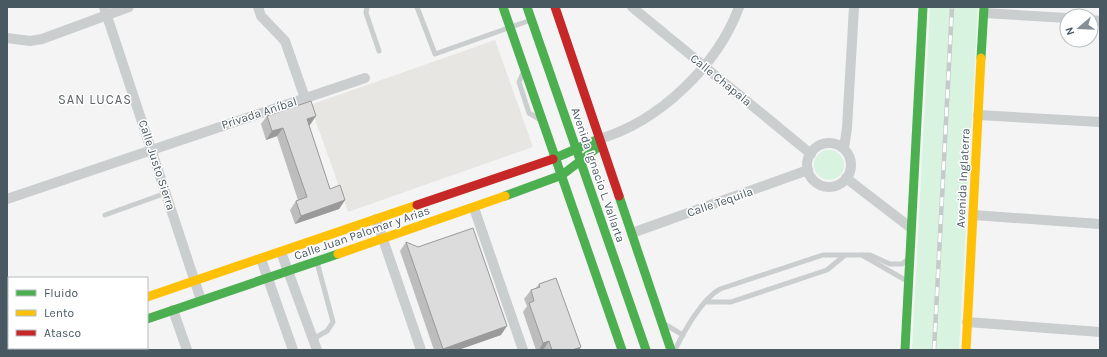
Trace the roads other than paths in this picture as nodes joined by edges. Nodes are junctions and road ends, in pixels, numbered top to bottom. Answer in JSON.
{"nodes":[{"id":1,"x":129,"y":7,"type":"edge"},
{"id":2,"x":258,"y":7,"type":"edge"},
{"id":3,"x":367,"y":7,"type":"edge"},
{"id":4,"x":417,"y":7,"type":"edge"},
{"id":5,"x":503,"y":7,"type":"edge"},
{"id":6,"x":528,"y":7,"type":"edge"},
{"id":7,"x":555,"y":7,"type":"edge"},
{"id":8,"x":632,"y":7,"type":"edge"},
{"id":9,"x":739,"y":7,"type":"edge"},
{"id":10,"x":854,"y":7,"type":"edge"},
{"id":11,"x":923,"y":7,"type":"edge"},
{"id":12,"x":984,"y":10,"type":"edge"},
{"id":13,"x":105,"y":11,"type":"edge"},
{"id":14,"x":1059,"y":17,"type":"edge"},
{"id":15,"x":532,"y":20,"type":"junction"},
{"id":16,"x":510,"y":27,"type":"junction"},
{"id":17,"x":7,"y":38,"type":"edge"},
{"id":18,"x":379,"y":51,"type":"dead end"},
{"id":19,"x":704,"y":66,"type":"junction"},
{"id":20,"x":366,"y":78,"type":"dead end"},
{"id":21,"x":305,"y":98,"type":"junction"},
{"id":22,"x":978,"y":115,"type":"junction"},
{"id":23,"x":1100,"y":122,"type":"edge"},
{"id":24,"x":600,"y":142,"type":"junction"},
{"id":25,"x":844,"y":148,"type":"junction"},
{"id":26,"x":152,"y":149,"type":"junction"},
{"id":27,"x":576,"y":149,"type":"junction"},
{"id":28,"x":811,"y":154,"type":"junction"},
{"id":29,"x":556,"y":158,"type":"junction"},
{"id":30,"x":581,"y":162,"type":"junction"},
{"id":31,"x":808,"y":170,"type":"junction"},
{"id":32,"x":562,"y":175,"type":"junction"},
{"id":33,"x":846,"y":178,"type":"junction"},
{"id":34,"x":167,"y":193,"type":"junction"},
{"id":35,"x":7,"y":199,"type":"edge"},
{"id":36,"x":474,"y":208,"type":"junction"},
{"id":37,"x":104,"y":215,"type":"dead end"},
{"id":38,"x":973,"y":215,"type":"junction"},
{"id":39,"x":376,"y":218,"type":"junction"},
{"id":40,"x":1100,"y":224,"type":"edge"},
{"id":41,"x":911,"y":228,"type":"junction"},
{"id":42,"x":632,"y":232,"type":"junction"},
{"id":43,"x":383,"y":239,"type":"junction"},
{"id":44,"x":282,"y":252,"type":"junction"},
{"id":45,"x":859,"y":254,"type":"junction"},
{"id":46,"x":844,"y":256,"type":"junction"},
{"id":47,"x":910,"y":256,"type":"junction"},
{"id":48,"x":261,"y":259,"type":"junction"},
{"id":49,"x":316,"y":261,"type":"junction"},
{"id":50,"x":288,"y":270,"type":"junction"},
{"id":51,"x":268,"y":277,"type":"junction"},
{"id":52,"x":195,"y":281,"type":"junction"},
{"id":53,"x":908,"y":282,"type":"junction"},
{"id":54,"x":148,"y":297,"type":"edge"},
{"id":55,"x":201,"y":300,"type":"junction"},
{"id":56,"x":705,"y":302,"type":"junction"},
{"id":57,"x":173,"y":310,"type":"junction"},
{"id":58,"x":148,"y":319,"type":"edge"},
{"id":59,"x":968,"y":322,"type":"junction"},
{"id":60,"x":662,"y":323,"type":"junction"},
{"id":61,"x":1100,"y":332,"type":"edge"},
{"id":62,"x":683,"y":335,"type":"junction"},
{"id":63,"x":313,"y":339,"type":"junction"},
{"id":64,"x":187,"y":350,"type":"edge"},
{"id":65,"x":293,"y":350,"type":"edge"},
{"id":66,"x":317,"y":350,"type":"edge"},
{"id":67,"x":421,"y":350,"type":"edge"},
{"id":68,"x":523,"y":350,"type":"edge"},
{"id":69,"x":622,"y":350,"type":"edge"},
{"id":70,"x":646,"y":350,"type":"edge"},
{"id":71,"x":671,"y":350,"type":"edge"},
{"id":72,"x":675,"y":350,"type":"edge"},
{"id":73,"x":905,"y":350,"type":"edge"},
{"id":74,"x":966,"y":350,"type":"edge"}],
"edges":[{"from":1,"to":13,"type":"street"},
{"from":2,"to":21,"type":"street"},
{"from":3,"to":18,"type":"lane"},
{"from":4,"to":16,"type":"lane"},
{"from":5,"to":16,"type":"street"},
{"from":6,"to":15,"type":"street","name":"Avenida Ignacio L. Vallarta"},
{"from":7,"to":24,"type":"street","name":"Avenida Ignacio L. Vallarta"},
{"from":8,"to":19,"type":"street","name":"Calle Chapala"},
{"from":9,"to":19,"type":"street"},
{"from":10,"to":25,"type":"street"},
{"from":11,"to":41,"type":"street"},
{"from":12,"to":14,"type":"street"},
{"from":12,"to":22,"type":"street","name":"Avenida Inglaterra"},
{"from":13,"to":17,"type":"street"},
{"from":13,"to":26,"type":"street","name":"Calle Justo Sierra"},
{"from":15,"to":16,"type":"lane"},
{"from":15,"to":27,"type":"street","name":"Avenida Ignacio L. Vallarta"},
{"from":16,"to":29,"type":"street"},
{"from":19,"to":24,"type":"street"},
{"from":19,"to":28,"type":"street","name":"Calle Chapala"},
{"from":20,"to":21,"type":"street","name":"Privada Aníbal"},
{"from":21,"to":26,"type":"street","name":"Privada Aníbal"},
{"from":22,"to":23,"type":"street"},
{"from":22,"to":38,"type":"street","name":"Avenida Inglaterra"},
{"from":24,"to":27,"type":"street","name":"Calle Juan Palomar y Arias"},
{"from":24,"to":30,"type":"street","name":"Calle Juan Palomar y Arias"},
{"from":24,"to":42,"type":"street","name":"Avenida Ignacio L. Vallarta"},
{"from":25,"to":28,"type":"street"},
{"from":25,"to":33,"type":"street"},
{"from":26,"to":34,"type":"street","name":"Calle Justo Sierra"},
{"from":26,"to":35,"type":"street","name":"Privada Aníbal"},
{"from":27,"to":29,"type":"street","name":"Calle Juan Palomar y Arias"},
{"from":27,"to":30,"type":"street","name":"Avenida Ignacio L. Vallarta"},
{"from":28,"to":31,"type":"street"},
{"from":29,"to":32,"type":"street"},
{"from":29,"to":39,"type":"street","name":"Calle Juan Palomar y Arias"},
{"from":30,"to":32,"type":"street","name":"Calle Juan Palomar y Arias"},
{"from":30,"to":70,"type":"street","name":"Avenida Ignacio L. Vallarta"},
{"from":31,"to":33,"type":"street"},
{"from":31,"to":42,"type":"street","name":"Calle Tequila"},
{"from":32,"to":36,"type":"street","name":"Calle Juan Palomar y Arias"},
{"from":32,"to":69,"type":"street"},
{"from":33,"to":41,"type":"street"},
{"from":34,"to":37,"type":"lane"},
{"from":34,"to":52,"type":"street","name":"Calle Justo Sierra"},
{"from":36,"to":43,"type":"street","name":"Calle Juan Palomar y Arias"},
{"from":36,"to":68,"type":"street"},
{"from":38,"to":40,"type":"street"},
{"from":38,"to":59,"type":"street","name":"Avenida Inglaterra"},
{"from":39,"to":43,"type":"street"},
{"from":39,"to":44,"type":"street","name":"Calle Juan Palomar y Arias"},
{"from":41,"to":47,"type":"street"},
{"from":42,"to":60,"type":"street","name":"Avenida Ignacio L. Vallarta"},
{"from":43,"to":49,"type":"street","name":"Calle Juan Palomar y Arias"},
{"from":43,"to":67,"type":"street"},
{"from":44,"to":48,"type":"street","name":"Calle Juan Palomar y Arias"},
{"from":44,"to":50,"type":"street"},
{"from":45,"to":46,"type":"lane"},
{"from":45,"to":47,"type":"lane"},
{"from":45,"to":53,"type":"lane"},
{"from":46,"to":56,"type":"lane"},
{"from":46,"to":56,"type":"lane"},
{"from":47,"to":53,"type":"street"},
{"from":48,"to":51,"type":"street"},
{"from":48,"to":52,"type":"street","name":"Calle Juan Palomar y Arias"},
{"from":49,"to":50,"type":"street","name":"Calle Juan Palomar y Arias"},
{"from":49,"to":63,"type":"lane"},
{"from":50,"to":51,"type":"street","name":"Calle Juan Palomar y Arias"},
{"from":50,"to":63,"type":"street"},
{"from":51,"to":55,"type":"street","name":"Calle Juan Palomar y Arias"},
{"from":51,"to":65,"type":"street"},
{"from":52,"to":54,"type":"street","name":"Calle Juan Palomar y Arias"},
{"from":52,"to":55,"type":"street","name":"Calle Justo Sierra"},
{"from":53,"to":73,"type":"street"},
{"from":55,"to":57,"type":"street","name":"Calle Juan Palomar y Arias"},
{"from":56,"to":62,"type":"lane"},
{"from":57,"to":58,"type":"street","name":"Calle Juan Palomar y Arias"},
{"from":57,"to":64,"type":"street"},
{"from":59,"to":61,"type":"street"},
{"from":59,"to":74,"type":"street","name":"Avenida Inglaterra"},
{"from":60,"to":62,"type":"lane"},
{"from":60,"to":71,"type":"street","name":"Avenida Ignacio L. Vallarta"},
{"from":62,"to":72,"type":"lane"},
{"from":63,"to":66,"type":"street"}]}
